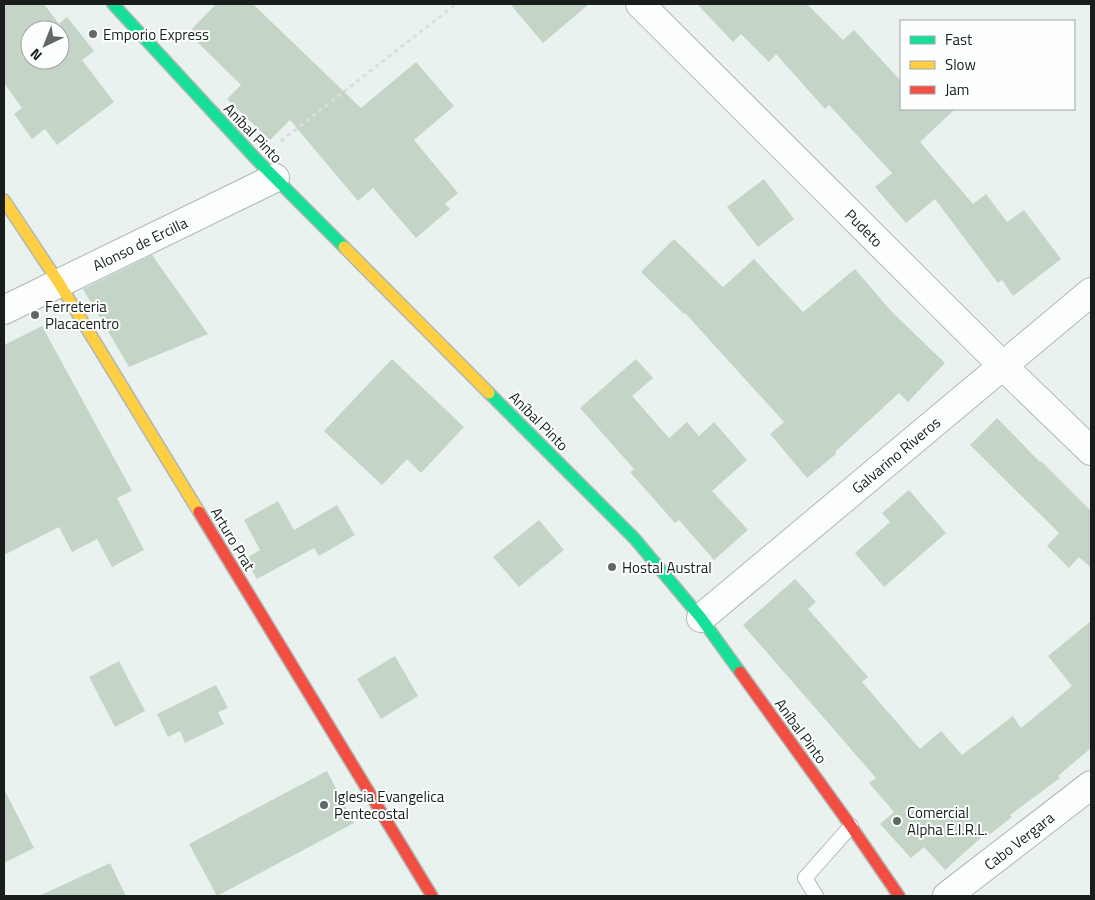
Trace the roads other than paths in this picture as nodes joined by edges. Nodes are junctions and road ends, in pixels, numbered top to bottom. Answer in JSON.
{"nodes":[{"id":1,"x":113,"y":4,"type":"edge"},
{"id":2,"x":640,"y":4,"type":"edge"},
{"id":3,"x":266,"y":169,"type":"junction"},
{"id":4,"x":4,"y":200,"type":"edge"},
{"id":5,"x":59,"y":283,"type":"junction"},
{"id":6,"x":1091,"y":292,"type":"edge"},
{"id":7,"x":4,"y":310,"type":"edge"},
{"id":8,"x":1003,"y":366,"type":"junction"},
{"id":9,"x":1091,"y":451,"type":"edge"},
{"id":10,"x":701,"y":618,"type":"junction"},
{"id":11,"x":1086,"y":799,"type":"edge"},
{"id":12,"x":851,"y":826,"type":"junction"},
{"id":13,"x":432,"y":896,"type":"edge"},
{"id":14,"x":816,"y":896,"type":"edge"},
{"id":15,"x":898,"y":896,"type":"edge"},
{"id":16,"x":947,"y":896,"type":"edge"}],
"edges":[{"from":1,"to":3,"type":"street","name":"Aníbal Pinto"},
{"from":2,"to":8,"type":"street","name":"Pudeto"},
{"from":3,"to":5,"type":"street","name":"Alonso de Ercilla"},
{"from":3,"to":10,"type":"street","name":"Aníbal Pinto"},
{"from":4,"to":5,"type":"street","name":"Arturo Prat"},
{"from":5,"to":7,"type":"street","name":"Alonso de Ercilla"},
{"from":5,"to":13,"type":"street","name":"Arturo Prat"},
{"from":6,"to":8,"type":"street","name":"Galvarino Riveros"},
{"from":8,"to":9,"type":"street","name":"Pudeto"},
{"from":8,"to":10,"type":"street","name":"Galvarino Riveros"},
{"from":10,"to":12,"type":"street","name":"Aníbal Pinto"},
{"from":11,"to":16,"type":"street","name":"Cabo Vergara"},
{"from":12,"to":14,"type":"lane"},
{"from":12,"to":15,"type":"street","name":"Aníbal Pinto"}]}
